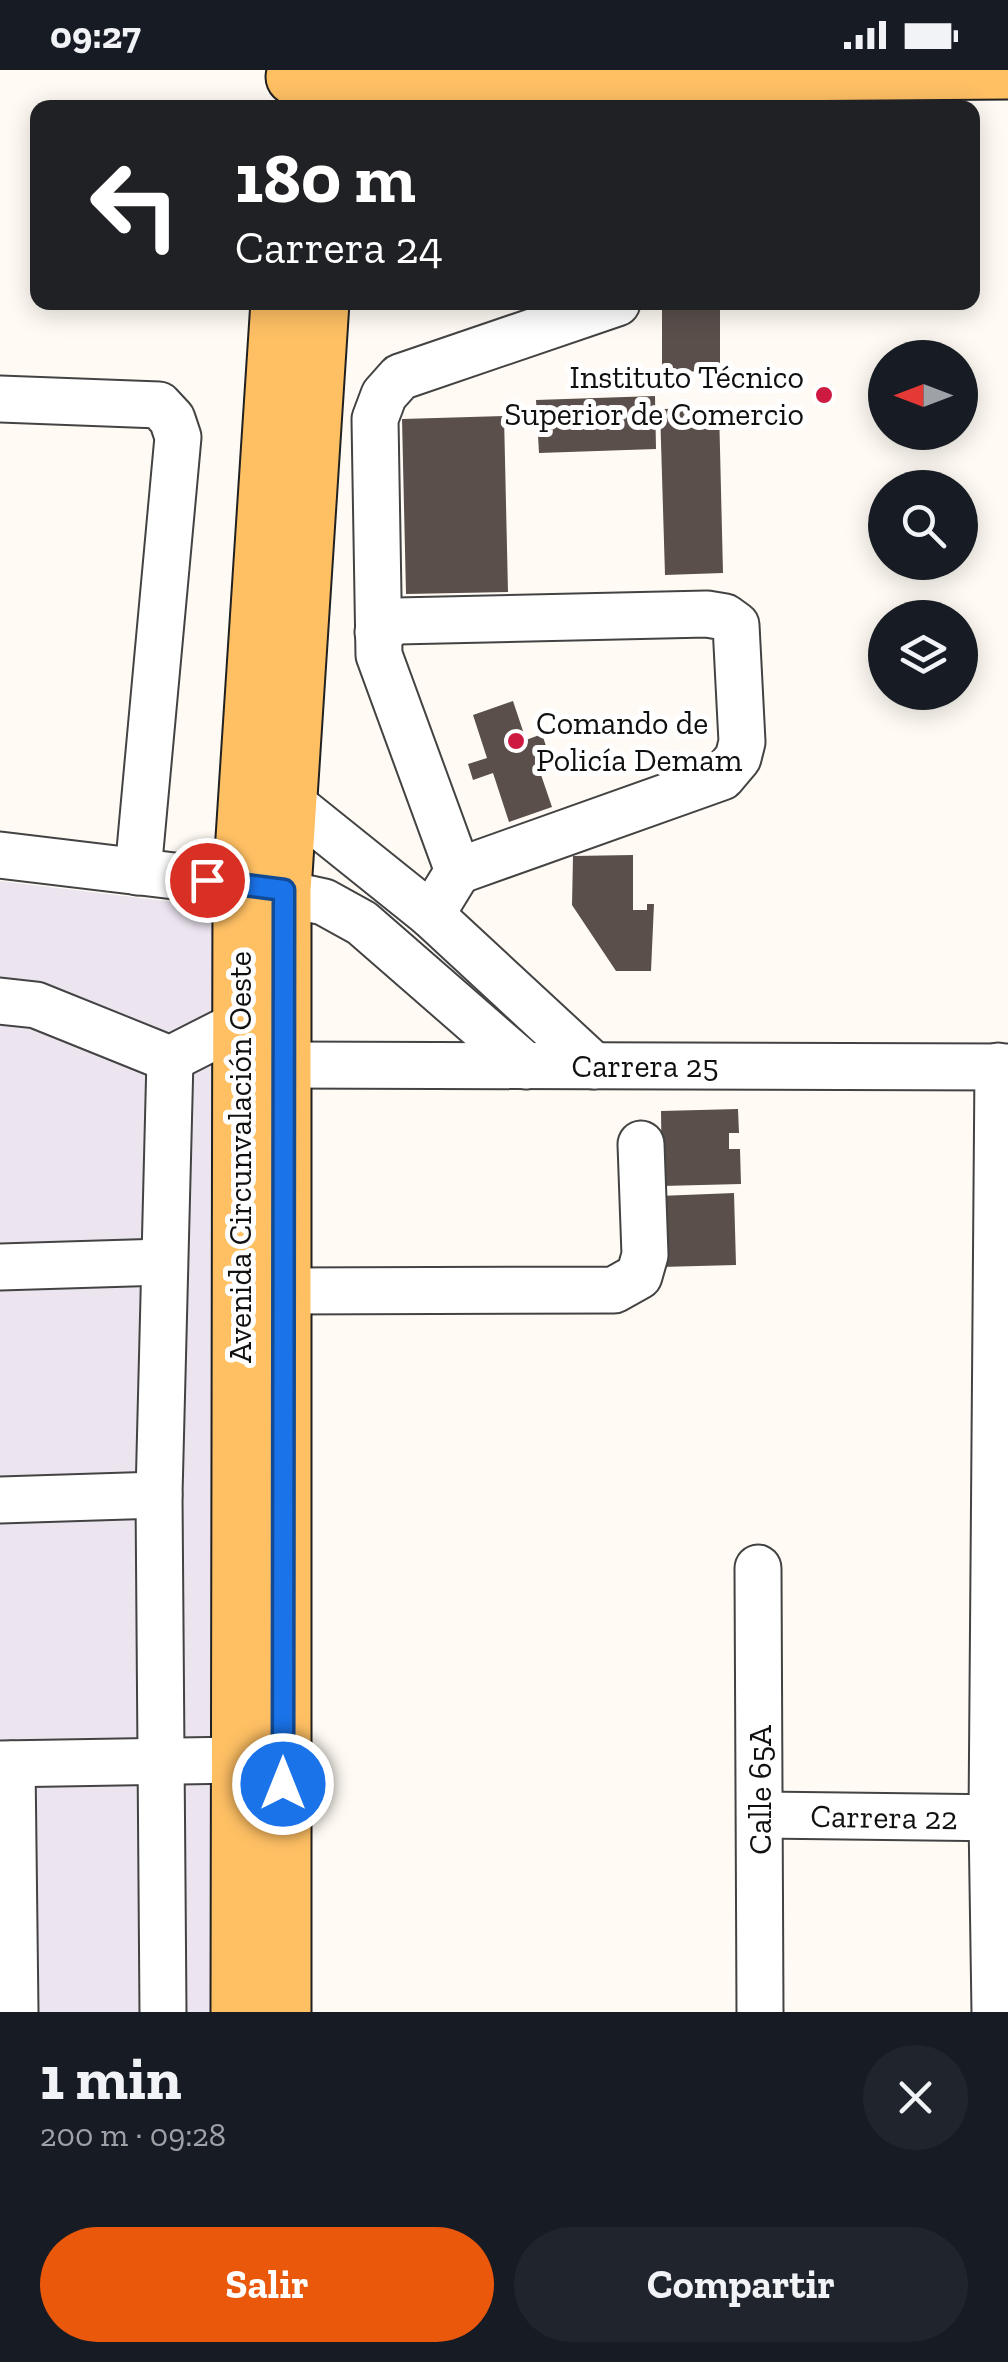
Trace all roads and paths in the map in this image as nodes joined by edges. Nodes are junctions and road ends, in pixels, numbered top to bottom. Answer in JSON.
{"nodes":[{"id":1,"x":1008,"y":71,"type":"edge"},
{"id":2,"x":314,"y":84,"type":"edge"},
{"id":3,"x":279,"y":310,"type":"edge"},
{"id":4,"x":320,"y":310,"type":"edge"},
{"id":5,"x":596,"y":310,"type":"edge"},
{"id":6,"x":0,"y":399,"type":"edge"},
{"id":7,"x":378,"y":632,"type":"junction"},
{"id":8,"x":289,"y":800,"type":"junction"},
{"id":9,"x":0,"y":855,"type":"edge"},
{"id":10,"x":458,"y":871,"type":"junction"},
{"id":11,"x":138,"y":872,"type":"junction"},
{"id":12,"x":262,"y":887,"type":"junction"},
{"id":13,"x":430,"y":915,"type":"junction"},
{"id":14,"x":0,"y":1001,"type":"edge"},
{"id":15,"x":239,"y":1024,"type":"junction"},
{"id":16,"x":170,"y":1059,"type":"junction"},
{"id":17,"x":283,"y":1065,"type":"junction"},
{"id":18,"x":526,"y":1066,"type":"junction"},
{"id":19,"x":594,"y":1066,"type":"junction"},
{"id":20,"x":1003,"y":1066,"type":"edge"},
{"id":21,"x":641,"y":1144,"type":"dead end"},
{"id":22,"x":164,"y":1262,"type":"junction"},
{"id":23,"x":0,"y":1267,"type":"edge"},
{"id":24,"x":282,"y":1291,"type":"junction"},
{"id":25,"x":159,"y":1494,"type":"junction"},
{"id":26,"x":0,"y":1500,"type":"edge"},
{"id":27,"x":758,"y":1568,"type":"dead end"},
{"id":28,"x":239,"y":1760,"type":"junction"},
{"id":29,"x":161,"y":1761,"type":"junction"},
{"id":30,"x":6,"y":1764,"type":"edge"},
{"id":31,"x":760,"y":1815,"type":"junction"},
{"id":32,"x":1000,"y":1818,"type":"edge"},
{"id":33,"x":14,"y":2012,"type":"edge"},
{"id":34,"x":163,"y":2012,"type":"edge"},
{"id":35,"x":238,"y":2012,"type":"edge"},
{"id":36,"x":283,"y":2012,"type":"edge"},
{"id":37,"x":760,"y":2012,"type":"edge"},
{"id":38,"x":995,"y":2012,"type":"edge"}],
"edges":[{"from":1,"to":2,"type":"main road"},
{"from":3,"to":12,"type":"main road","name":"Avenida Circunvalación Oeste"},
{"from":4,"to":8,"type":"main road","name":"Avenida Circunvalación Oeste"},
{"from":5,"to":7,"type":"street"},
{"from":6,"to":11,"type":"street"},
{"from":7,"to":10,"type":"street"},
{"from":7,"to":10,"type":"street"},
{"from":8,"to":12,"type":"main road","name":"Avenida Circunvalación Oeste"},
{"from":8,"to":13,"type":"street"},
{"from":9,"to":11,"type":"street"},
{"from":10,"to":13,"type":"street"},
{"from":11,"to":12,"type":"street"},
{"from":12,"to":15,"type":"main road","name":"Avenida Circunvalación Oeste"},
{"from":12,"to":17,"type":"main road","name":"Avenida Circunvalación Oeste"},
{"from":12,"to":18,"type":"street"},
{"from":13,"to":19,"type":"street"},
{"from":14,"to":16,"type":"street"},
{"from":15,"to":16,"type":"street"},
{"from":15,"to":28,"type":"main road","name":"Avenida Circunvalación Oeste"},
{"from":16,"to":22,"type":"street"},
{"from":17,"to":18,"type":"street","name":"Carrera 25"},
{"from":17,"to":24,"type":"main road","name":"Avenida Circunvalación Oeste"},
{"from":18,"to":19,"type":"street","name":"Carrera 25"},
{"from":19,"to":20,"type":"street","name":"Carrera 25"},
{"from":20,"to":32,"type":"street"},
{"from":21,"to":24,"type":"street"},
{"from":22,"to":23,"type":"street"},
{"from":22,"to":25,"type":"street"},
{"from":24,"to":36,"type":"main road","name":"Avenida Circunvalación Oeste"},
{"from":25,"to":26,"type":"street"},
{"from":25,"to":29,"type":"street"},
{"from":27,"to":31,"type":"street","name":"Calle 65A"},
{"from":28,"to":29,"type":"street"},
{"from":28,"to":35,"type":"main road","name":"Avenida Circunvalación Oeste"},
{"from":29,"to":30,"type":"street"},
{"from":29,"to":34,"type":"street"},
{"from":30,"to":33,"type":"street"},
{"from":31,"to":32,"type":"street","name":"Carrera 22"},
{"from":31,"to":37,"type":"street","name":"Calle 65A"},
{"from":32,"to":38,"type":"street"}]}
